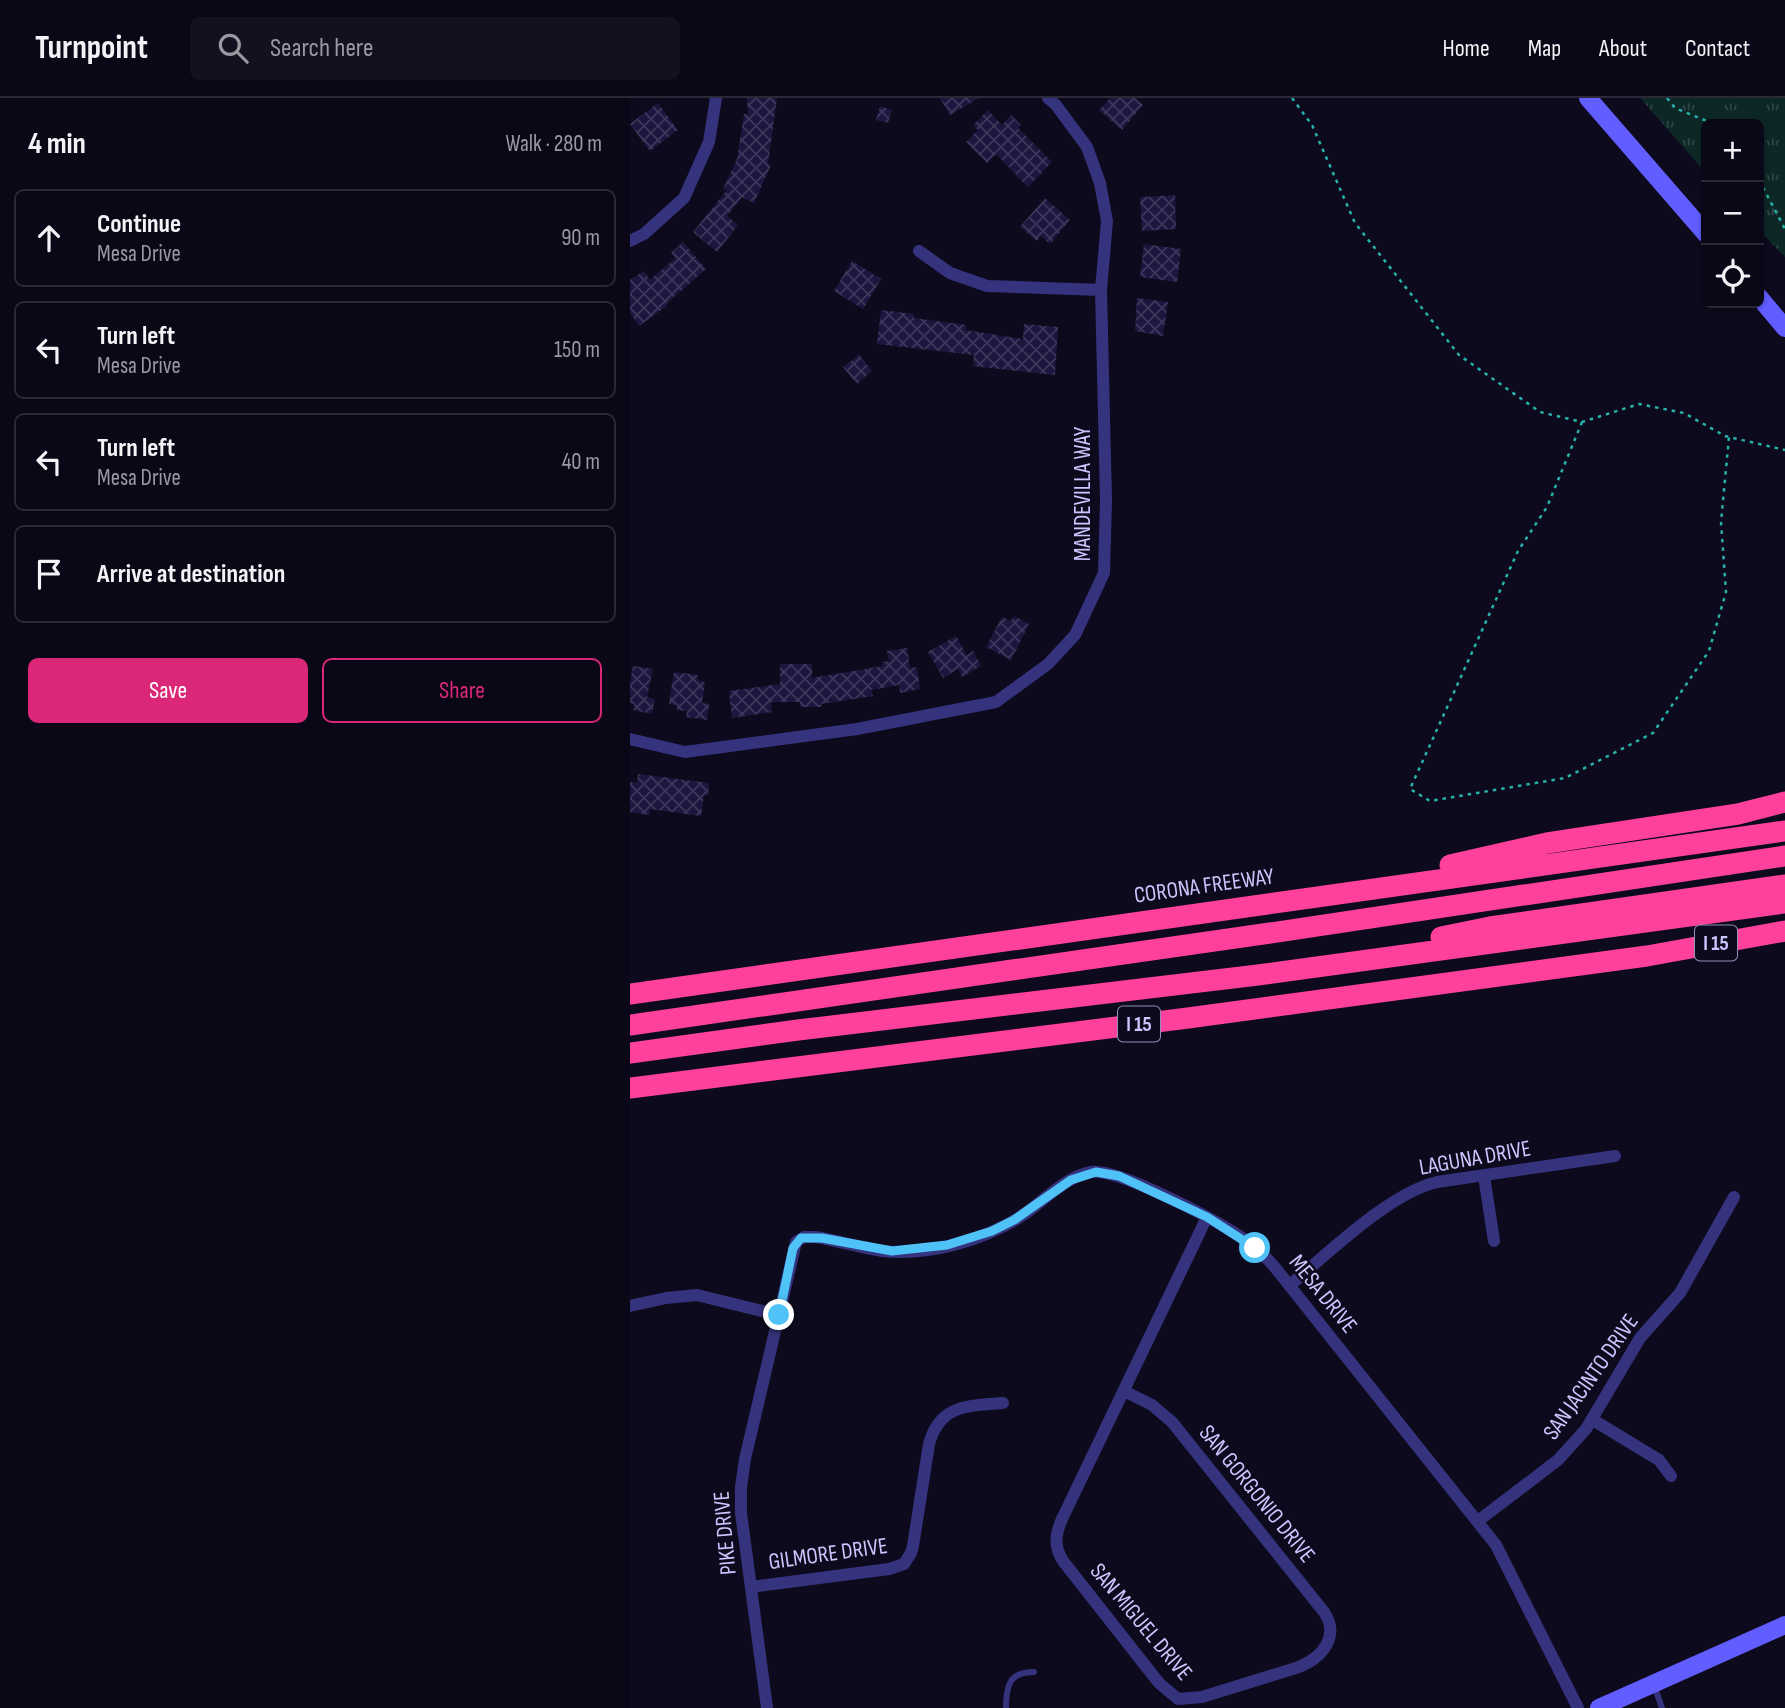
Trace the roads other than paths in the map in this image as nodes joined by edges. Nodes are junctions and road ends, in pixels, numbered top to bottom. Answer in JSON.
{"nodes":[{"id":1,"x":716,"y":98,"type":"edge"},
{"id":2,"x":1588,"y":98,"type":"edge"},
{"id":3,"x":1056,"y":100,"type":"edge"},
{"id":4,"x":1701,"y":228,"type":"edge"},
{"id":5,"x":630,"y":241,"type":"edge"},
{"id":6,"x":919,"y":251,"type":"dead end"},
{"id":7,"x":1101,"y":290,"type":"junction"},
{"id":8,"x":1764,"y":303,"type":"edge"},
{"id":9,"x":1785,"y":328,"type":"edge"},
{"id":10,"x":630,"y":738,"type":"edge"},
{"id":11,"x":1785,"y":802,"type":"edge"},
{"id":12,"x":1785,"y":831,"type":"edge"},
{"id":13,"x":1785,"y":856,"type":"edge"},
{"id":14,"x":1785,"y":871,"type":"edge"},
{"id":15,"x":1785,"y":885,"type":"edge"},
{"id":16,"x":1308,"y":897,"type":"junction"},
{"id":17,"x":1785,"y":903,"type":"edge"},
{"id":18,"x":1785,"y":931,"type":"edge"},
{"id":19,"x":1270,"y":933,"type":"junction"},
{"id":20,"x":1785,"y":940,"type":"edge"},
{"id":21,"x":1647,"y":956,"type":"junction"},
{"id":22,"x":1267,"y":974,"type":"junction"},
{"id":23,"x":630,"y":994,"type":"edge"},
{"id":24,"x":630,"y":1026,"type":"edge"},
{"id":25,"x":630,"y":1053,"type":"edge"},
{"id":26,"x":630,"y":1088,"type":"edge"},
{"id":27,"x":1615,"y":1156,"type":"dead end"},
{"id":28,"x":1484,"y":1176,"type":"junction"},
{"id":29,"x":1734,"y":1197,"type":"dead end"},
{"id":30,"x":1207,"y":1217,"type":"junction"},
{"id":31,"x":1494,"y":1241,"type":"dead end"},
{"id":32,"x":1290,"y":1285,"type":"junction"},
{"id":33,"x":630,"y":1306,"type":"edge"},
{"id":34,"x":779,"y":1315,"type":"junction"},
{"id":35,"x":1124,"y":1391,"type":"junction"},
{"id":36,"x":1003,"y":1403,"type":"dead end"},
{"id":37,"x":1592,"y":1420,"type":"junction"},
{"id":38,"x":1671,"y":1476,"type":"dead end"},
{"id":39,"x":1478,"y":1521,"type":"junction"},
{"id":40,"x":751,"y":1587,"type":"junction"},
{"id":41,"x":1785,"y":1625,"type":"edge"},
{"id":42,"x":1328,"y":1644,"type":"joint"},
{"id":43,"x":1034,"y":1672,"type":"dead end"},
{"id":44,"x":1654,"y":1684,"type":"junction"},
{"id":45,"x":767,"y":1708,"type":"edge"},
{"id":46,"x":1006,"y":1708,"type":"edge"},
{"id":47,"x":1577,"y":1708,"type":"edge"},
{"id":48,"x":1599,"y":1708,"type":"edge"},
{"id":49,"x":1662,"y":1708,"type":"edge"}],
"edges":[{"from":1,"to":5,"type":"street"},
{"from":2,"to":4,"type":"main road"},
{"from":3,"to":7,"type":"street","name":"MANDEVILLA WAY"},
{"from":6,"to":7,"type":"street"},
{"from":7,"to":10,"type":"street","name":"MANDEVILLA WAY"},
{"from":8,"to":9,"type":"main road"},
{"from":11,"to":16,"type":"highway"},
{"from":12,"to":16,"type":"highway","name":"CORONA FREEWAY"},
{"from":13,"to":19,"type":"highway"},
{"from":14,"to":19,"type":"highway"},
{"from":15,"to":22,"type":"highway"},
{"from":16,"to":23,"type":"highway","name":"CORONA FREEWAY"},
{"from":17,"to":22,"type":"highway"},
{"from":18,"to":21,"type":"highway","number":"I 15"},
{"from":19,"to":24,"type":"highway"},
{"from":20,"to":21,"type":"highway"},
{"from":21,"to":26,"type":"highway","number":"I 15"},
{"from":22,"to":25,"type":"highway"},
{"from":27,"to":28,"type":"street","name":"LAGUNA DRIVE"},
{"from":28,"to":31,"type":"street"},
{"from":28,"to":32,"type":"street","name":"LAGUNA DRIVE"},
{"from":29,"to":37,"type":"street","name":"SAN JACINTO DRIVE"},
{"from":30,"to":32,"type":"street","name":"MESA DRIVE"},
{"from":30,"to":34,"type":"street","name":"MESA DRIVE"},
{"from":30,"to":35,"type":"street"},
{"from":32,"to":39,"type":"street","name":"MESA DRIVE"},
{"from":33,"to":34,"type":"street"},
{"from":34,"to":40,"type":"street","name":"PIKE DRIVE"},
{"from":35,"to":42,"type":"street","name":"SAN GORGONIO DRIVE"},
{"from":35,"to":42,"type":"street","name":"SAN MIGUEL DRIVE"},
{"from":36,"to":40,"type":"street","name":"GILMORE DRIVE"},
{"from":37,"to":38,"type":"street"},
{"from":37,"to":39,"type":"street","name":"SAN JACINTO DRIVE"},
{"from":39,"to":47,"type":"street","name":"MESA DRIVE"},
{"from":40,"to":45,"type":"street","name":"PIKE DRIVE"},
{"from":41,"to":44,"type":"main road"},
{"from":43,"to":46,"type":"lane"},
{"from":44,"to":48,"type":"main road"},
{"from":44,"to":49,"type":"lane"}]}
